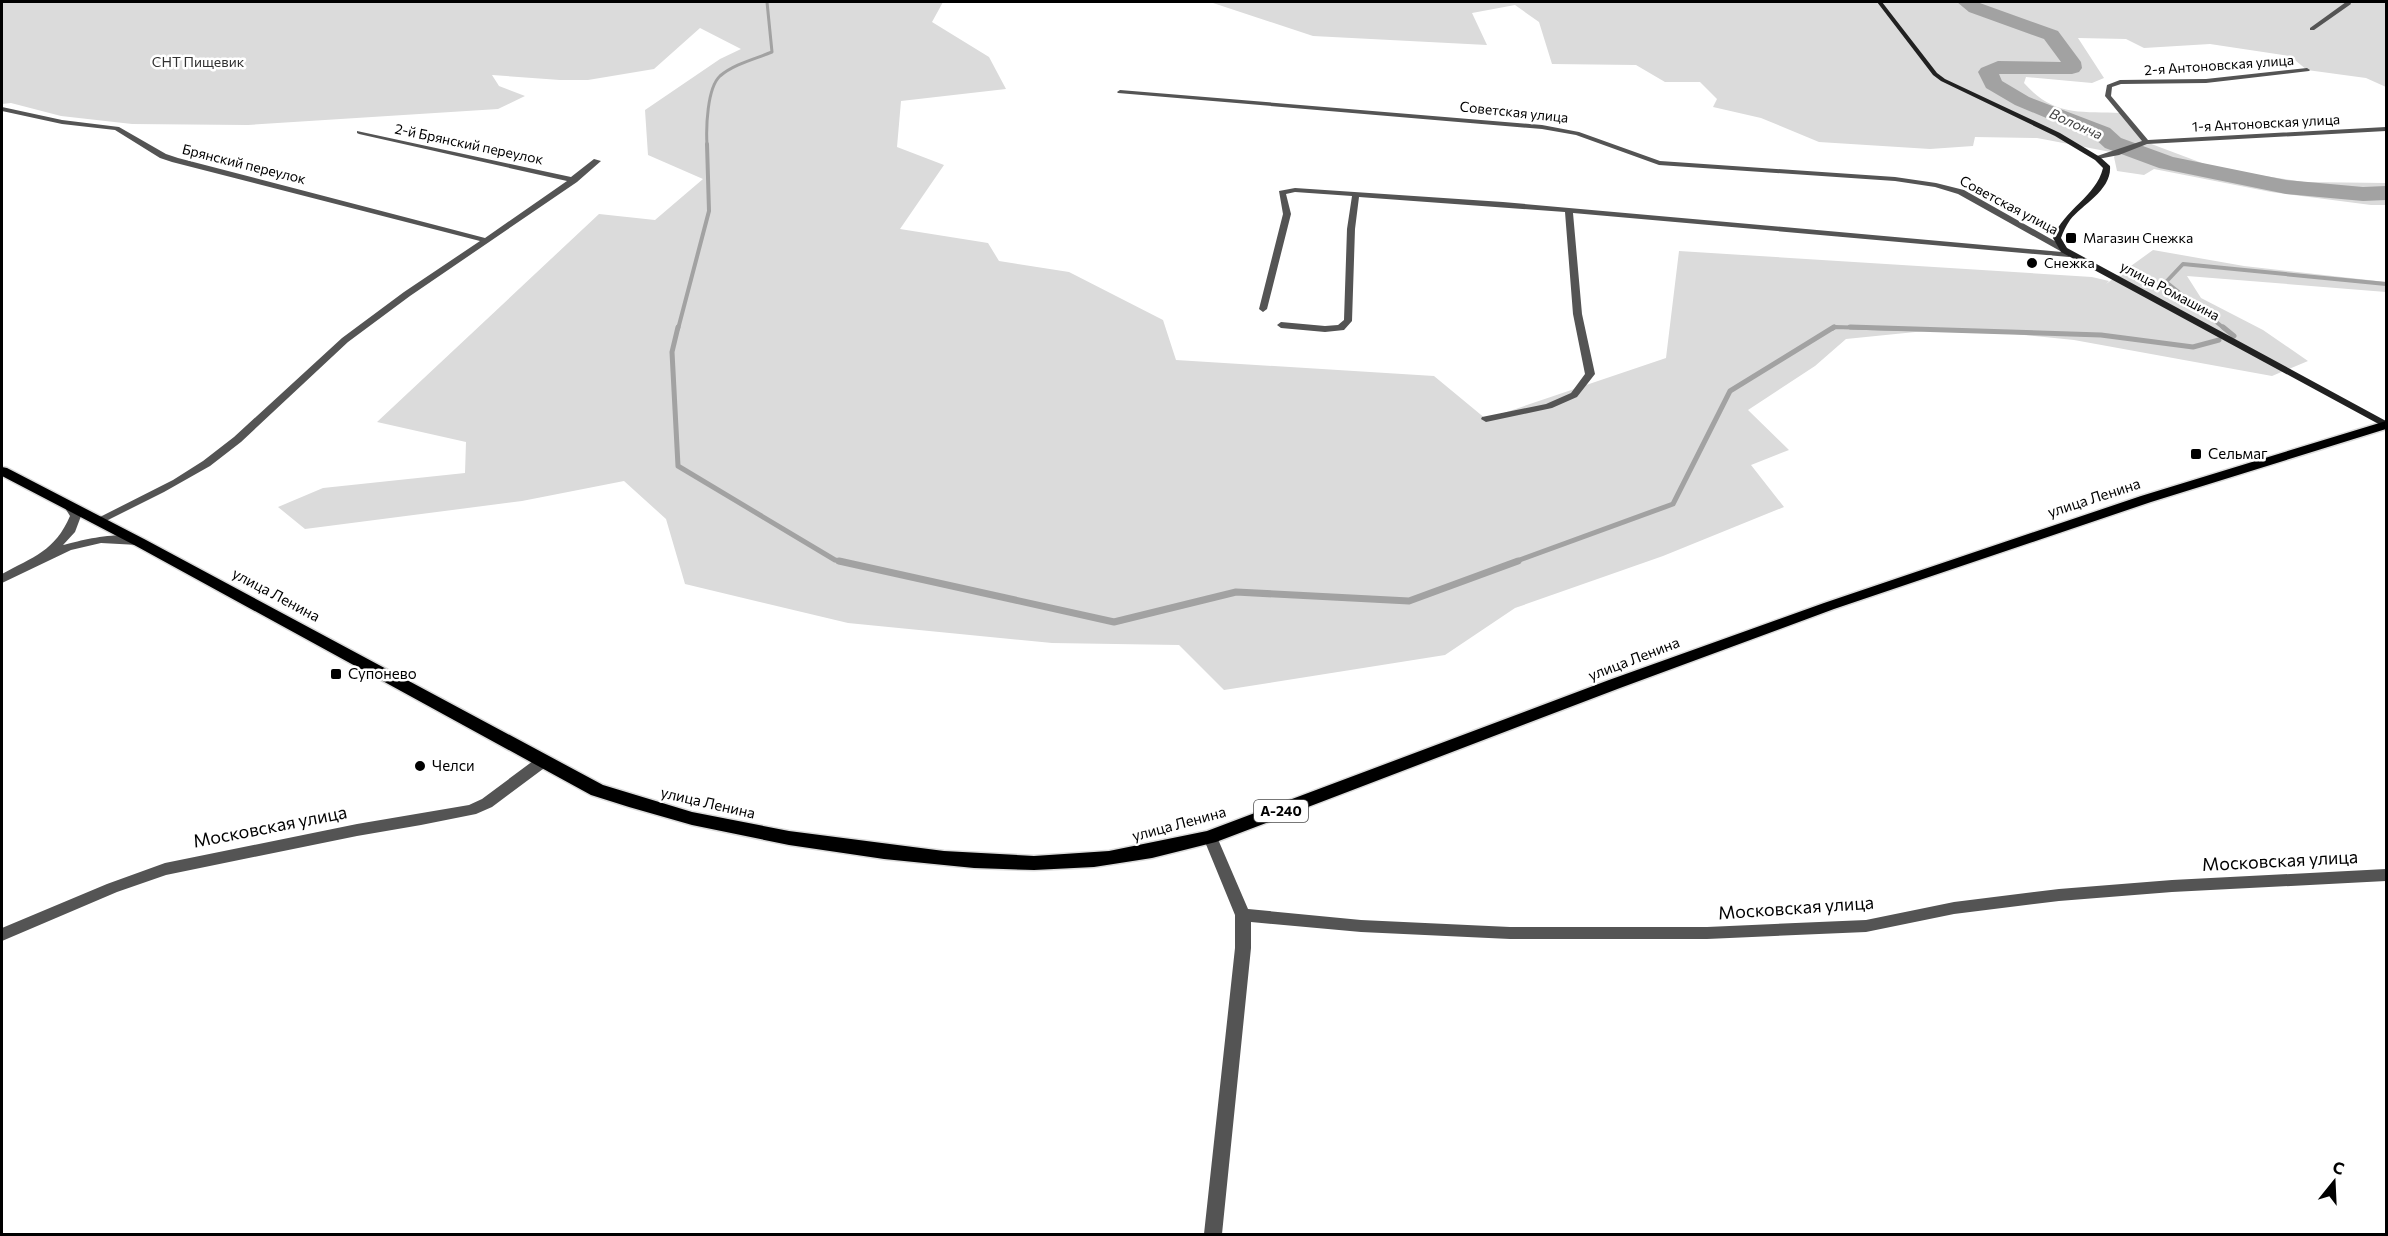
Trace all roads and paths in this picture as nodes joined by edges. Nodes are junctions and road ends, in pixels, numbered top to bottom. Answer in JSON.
{"nodes":[{"id":1,"x":1879,"y":2,"type":"edge"},
{"id":2,"x":2348,"y":2,"type":"edge"},
{"id":3,"x":2312,"y":29,"type":"dead end"},
{"id":4,"x":2307,"y":70,"type":"dead end"},
{"id":5,"x":1120,"y":92,"type":"dead end"},
{"id":6,"x":2,"y":109,"type":"edge"},
{"id":7,"x":2386,"y":129,"type":"edge"},
{"id":8,"x":359,"y":132,"type":"dead end"},
{"id":9,"x":2146,"y":142,"type":"junction"},
{"id":10,"x":2098,"y":157,"type":"junction"},
{"id":11,"x":597,"y":161,"type":"dead end"},
{"id":12,"x":574,"y":180,"type":"junction"},
{"id":13,"x":1356,"y":194,"type":"junction"},
{"id":14,"x":1569,"y":210,"type":"junction"},
{"id":15,"x":485,"y":240,"type":"junction"},
{"id":16,"x":2064,"y":250,"type":"junction"},
{"id":17,"x":2074,"y":255,"type":"junction"},
{"id":18,"x":1263,"y":309,"type":"dead end"},
{"id":19,"x":1281,"y":325,"type":"dead end"},
{"id":20,"x":1486,"y":419,"type":"dead end"},
{"id":21,"x":2386,"y":425,"type":"edge"},
{"id":22,"x":2,"y":471,"type":"edge"},
{"id":23,"x":70,"y":508,"type":"junction"},
{"id":24,"x":98,"y":522,"type":"junction"},
{"id":25,"x":141,"y":543,"type":"junction"},
{"id":26,"x":47,"y":554,"type":"junction"},
{"id":27,"x":2,"y":579,"type":"edge"},
{"id":28,"x":542,"y":762,"type":"junction"},
{"id":29,"x":1210,"y":837,"type":"junction"},
{"id":30,"x":2386,"y":875,"type":"edge"},
{"id":31,"x":1243,"y":915,"type":"junction"},
{"id":32,"x":2,"y":935,"type":"edge"},
{"id":33,"x":1213,"y":1234,"type":"edge"}],
"edges":[{"from":1,"to":10,"type":"street"},
{"from":2,"to":3,"type":"street"},
{"from":4,"to":9,"type":"street","name":"2-я Антоновская улица"},
{"from":5,"to":16,"type":"street","name":"Советская улица"},
{"from":6,"to":15,"type":"street","name":"Брянский переулок"},
{"from":7,"to":9,"type":"street","name":"1-я Антоновская улица"},
{"from":8,"to":12,"type":"street","name":"2-й Брянский переулок"},
{"from":9,"to":10,"type":"street"},
{"from":10,"to":16,"type":"street"},
{"from":11,"to":12,"type":"street"},
{"from":12,"to":15,"type":"street"},
{"from":13,"to":14,"type":"street","name":"Советская улица"},
{"from":13,"to":18,"type":"street","name":"Советская улица"},
{"from":13,"to":19,"type":"street"},
{"from":14,"to":17,"type":"street","name":"Советская улица"},
{"from":14,"to":20,"type":"street"},
{"from":15,"to":24,"type":"street"},
{"from":16,"to":17,"type":"street","name":"улица Ромашина"},
{"from":17,"to":21,"type":"street","name":"улица Ромашина"},
{"from":21,"to":29,"type":"main road","name":"улица Ленина","number":"А-240"},
{"from":22,"to":23,"type":"main road","name":"улица Ленина","number":"А-240"},
{"from":23,"to":24,"type":"main road","name":"улица Ленина","number":"А-240"},
{"from":23,"to":26,"type":"street"},
{"from":24,"to":25,"type":"main road","name":"улица Ленина","number":"А-240"},
{"from":25,"to":26,"type":"street"},
{"from":25,"to":28,"type":"main road","name":"улица Ленина","number":"А-240"},
{"from":26,"to":27,"type":"street"},
{"from":28,"to":29,"type":"main road","name":"улица Ленина","number":"А-240"},
{"from":28,"to":32,"type":"street","name":"Московская улица"},
{"from":29,"to":31,"type":"street"},
{"from":30,"to":31,"type":"street","name":"Московская улица"},
{"from":31,"to":33,"type":"street"}]}
